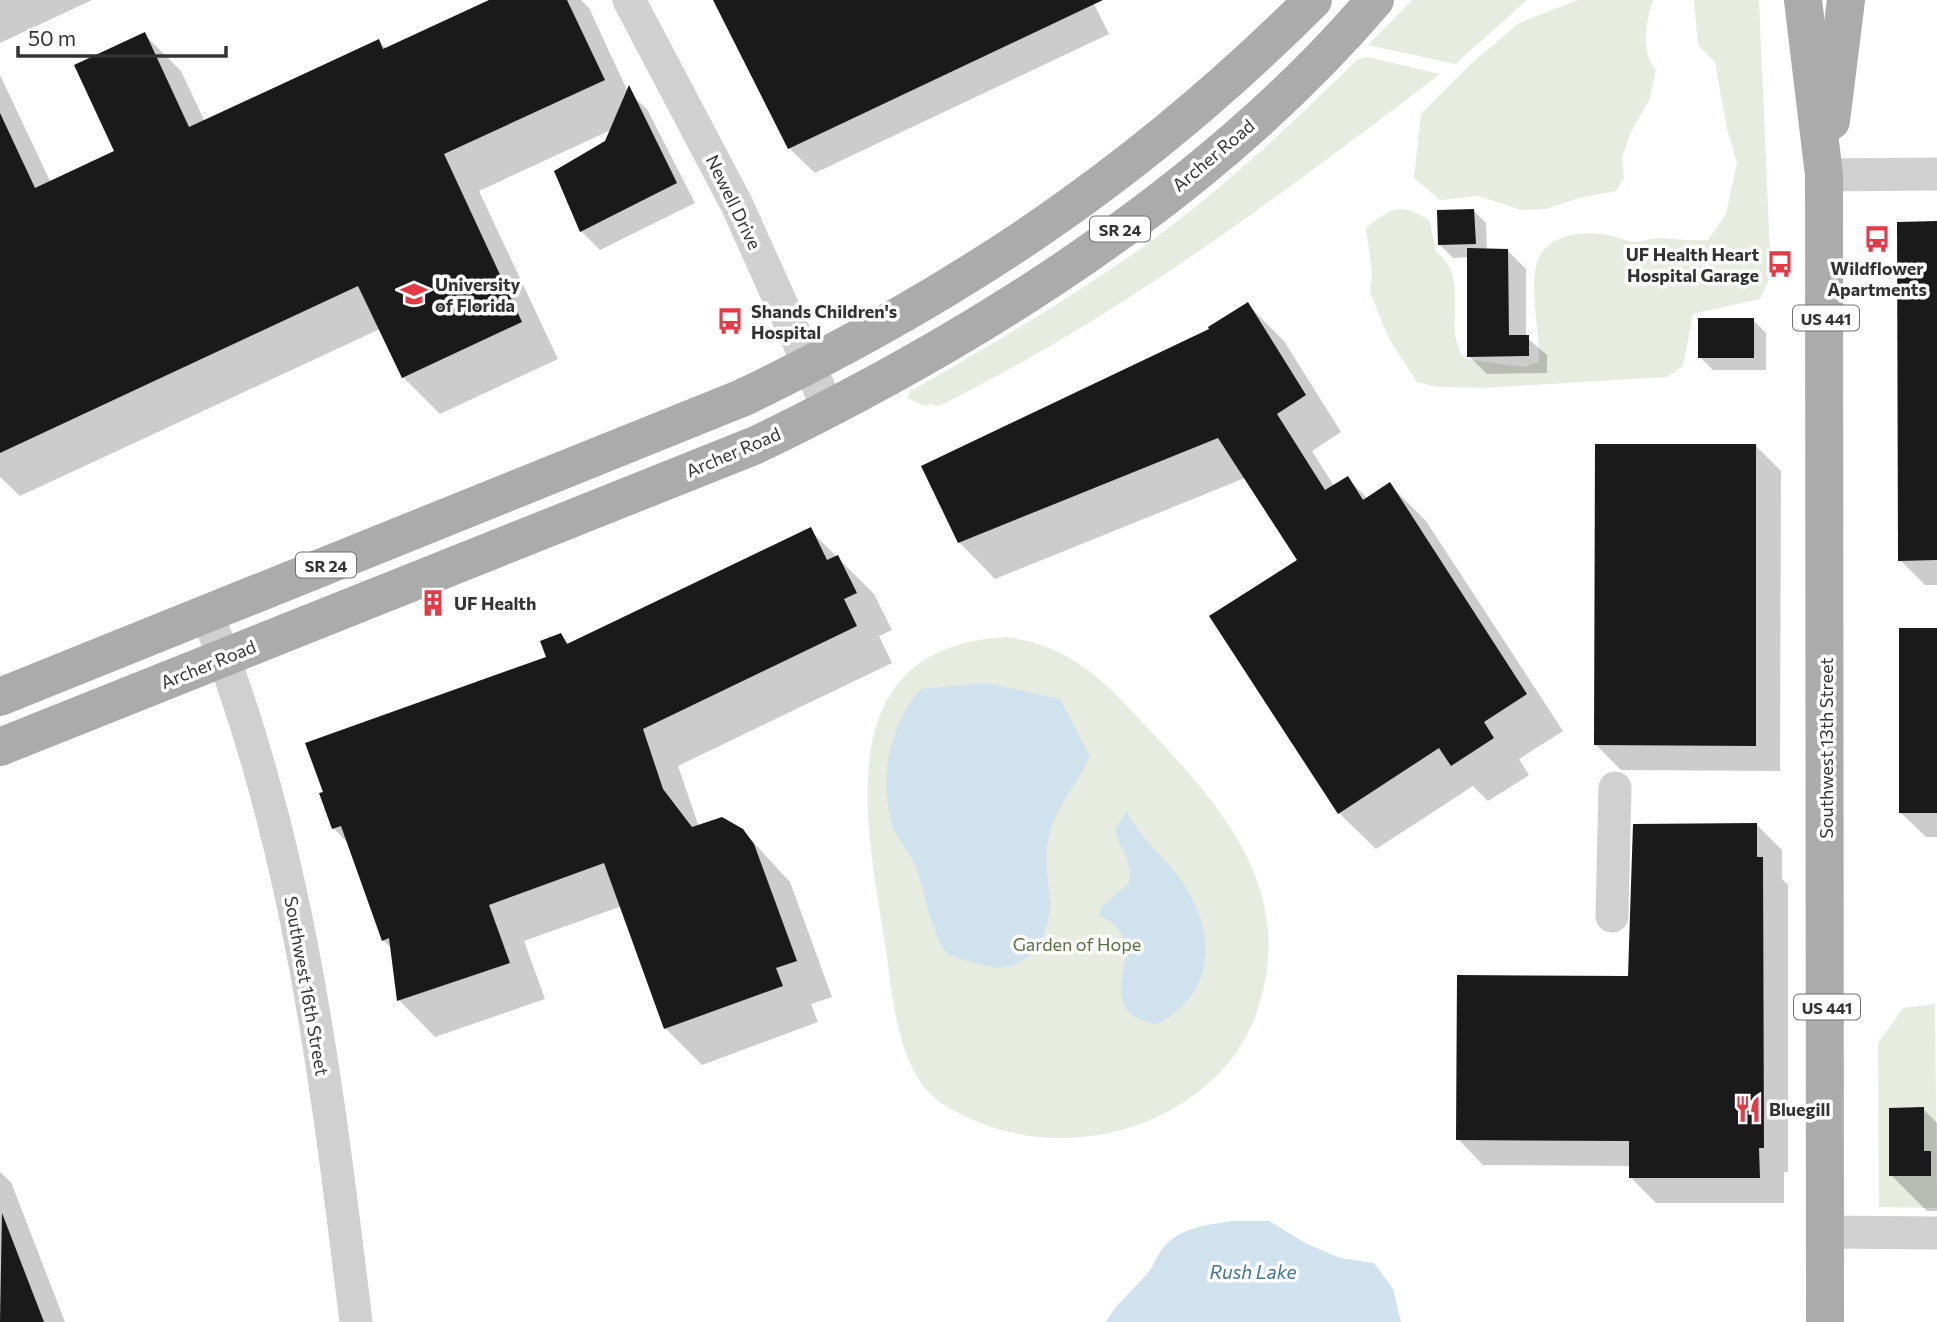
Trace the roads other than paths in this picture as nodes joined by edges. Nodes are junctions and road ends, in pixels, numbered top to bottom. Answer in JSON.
{"nodes":[{"id":1,"x":629,"y":0,"type":"edge"},
{"id":2,"x":1313,"y":0,"type":"edge"},
{"id":3,"x":1375,"y":0,"type":"edge"},
{"id":4,"x":1803,"y":0,"type":"edge"},
{"id":5,"x":1846,"y":0,"type":"edge"},
{"id":6,"x":1937,"y":174,"type":"edge"},
{"id":7,"x":1824,"y":175,"type":"junction"},
{"id":8,"x":811,"y":365,"type":"junction"},
{"id":9,"x":829,"y":410,"type":"junction"},
{"id":10,"x":206,"y":614,"type":"junction"},
{"id":11,"x":224,"y":657,"type":"junction"},
{"id":12,"x":0,"y":697,"type":"edge"},
{"id":13,"x":0,"y":747,"type":"edge"},
{"id":14,"x":1615,"y":788,"type":"dead end"},
{"id":15,"x":1612,"y":916,"type":"dead end"},
{"id":16,"x":1827,"y":1232,"type":"junction"},
{"id":17,"x":1937,"y":1233,"type":"edge"},
{"id":18,"x":356,"y":1322,"type":"edge"},
{"id":19,"x":1825,"y":1322,"type":"edge"}],
"edges":[{"from":1,"to":8,"type":"street","name":"Newell Drive"},
{"from":2,"to":8,"type":"main road","number":"SR 24"},
{"from":3,"to":9,"type":"main road","name":"Archer Road","number":"SR 24"},
{"from":4,"to":7,"type":"main road","name":"Southwest 13th Street","number":"US 441"},
{"from":5,"to":7,"type":"main road","name":"Southwest 13th Street","number":"US 441"},
{"from":6,"to":7,"type":"street"},
{"from":7,"to":16,"type":"main road","name":"Southwest 13th Street","number":"US 441"},
{"from":8,"to":9,"type":"street","name":"Newell Drive"},
{"from":8,"to":10,"type":"main road","number":"SR 24"},
{"from":9,"to":11,"type":"main road","name":"Archer Road","number":"SR 24"},
{"from":10,"to":11,"type":"street","name":"Southwest 16th Street"},
{"from":10,"to":12,"type":"main road","number":"SR 24"},
{"from":11,"to":13,"type":"main road","name":"Archer Road","number":"SR 24"},
{"from":11,"to":18,"type":"street","name":"Southwest 16th Street"},
{"from":14,"to":15,"type":"street"},
{"from":16,"to":17,"type":"street"},
{"from":16,"to":19,"type":"main road","name":"Southwest 13th Street","number":"US 441"}]}
